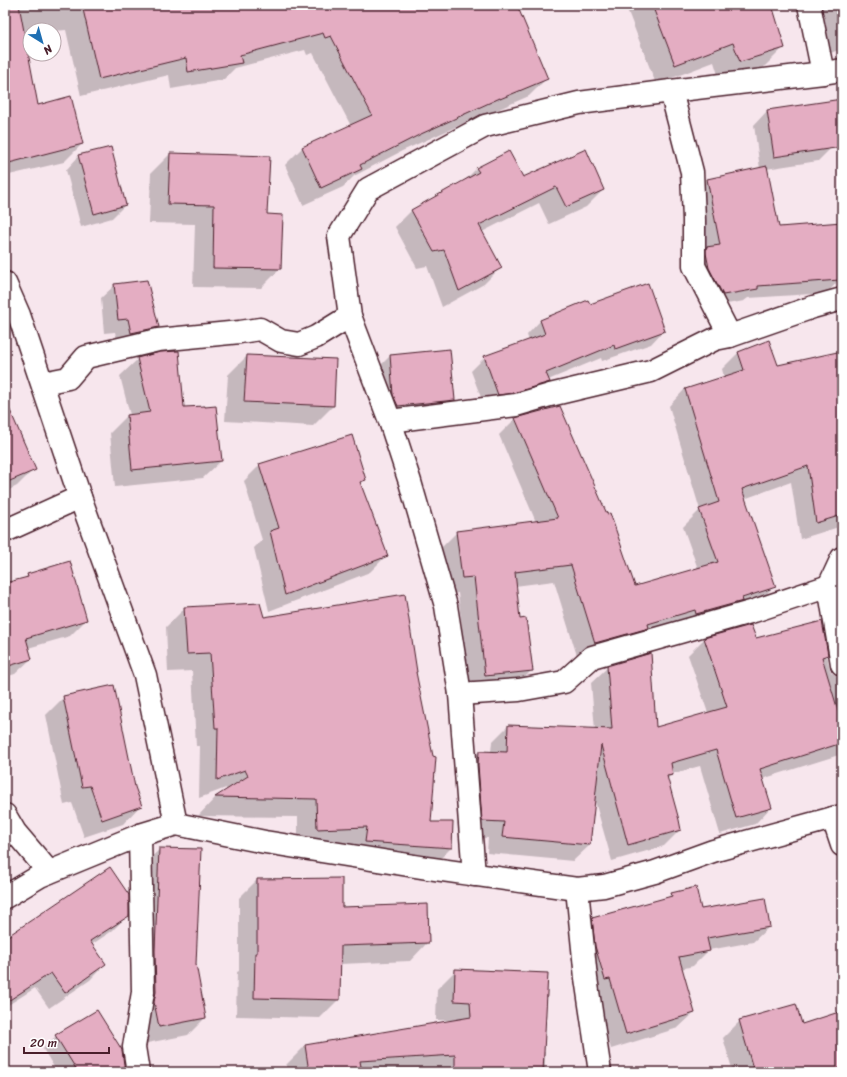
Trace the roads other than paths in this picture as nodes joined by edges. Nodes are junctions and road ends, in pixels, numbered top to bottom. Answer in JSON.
{"nodes":[{"id":1,"x":808,"y":5,"type":"edge"},
{"id":2,"x":833,"y":71,"type":"edge"},
{"id":3,"x":671,"y":90,"type":"junction"},
{"id":4,"x":5,"y":283,"type":"edge"},
{"id":5,"x":842,"y":299,"type":"edge"},
{"id":6,"x":350,"y":316,"type":"junction"},
{"id":7,"x":730,"y":336,"type":"junction"},
{"id":8,"x":43,"y":383,"type":"junction"},
{"id":9,"x":390,"y":421,"type":"junction"},
{"id":10,"x":80,"y":497,"type":"junction"},
{"id":11,"x":5,"y":531,"type":"edge"},
{"id":12,"x":842,"y":558,"type":"edge"},
{"id":13,"x":829,"y":586,"type":"junction"},
{"id":14,"x":842,"y":664,"type":"edge"},
{"id":15,"x":460,"y":694,"type":"junction"},
{"id":16,"x":5,"y":815,"type":"edge"},
{"id":17,"x":838,"y":817,"type":"edge"},
{"id":18,"x":176,"y":824,"type":"junction"},
{"id":19,"x":140,"y":835,"type":"junction"},
{"id":20,"x":842,"y":845,"type":"edge"},
{"id":21,"x":49,"y":872,"type":"junction"},
{"id":22,"x":474,"y":875,"type":"junction"},
{"id":23,"x":577,"y":889,"type":"junction"},
{"id":24,"x":5,"y":897,"type":"edge"},
{"id":25,"x":138,"y":1072,"type":"edge"},
{"id":26,"x":600,"y":1072,"type":"edge"}],
"edges":[{"from":1,"to":2,"type":"street"},
{"from":2,"to":3,"type":"street"},
{"from":3,"to":6,"type":"street"},
{"from":3,"to":7,"type":"street"},
{"from":4,"to":8,"type":"street"},
{"from":5,"to":7,"type":"street"},
{"from":6,"to":8,"type":"street"},
{"from":6,"to":9,"type":"street"},
{"from":7,"to":9,"type":"street"},
{"from":8,"to":10,"type":"street"},
{"from":9,"to":15,"type":"street"},
{"from":10,"to":11,"type":"street"},
{"from":10,"to":18,"type":"street"},
{"from":12,"to":13,"type":"street"},
{"from":13,"to":14,"type":"street"},
{"from":13,"to":15,"type":"street"},
{"from":15,"to":22,"type":"street"},
{"from":16,"to":21,"type":"street"},
{"from":17,"to":20,"type":"street"},
{"from":17,"to":23,"type":"street"},
{"from":18,"to":19,"type":"street"},
{"from":18,"to":22,"type":"street"},
{"from":19,"to":21,"type":"street"},
{"from":19,"to":25,"type":"street"},
{"from":21,"to":24,"type":"street"},
{"from":22,"to":23,"type":"street"},
{"from":23,"to":26,"type":"street"}]}
